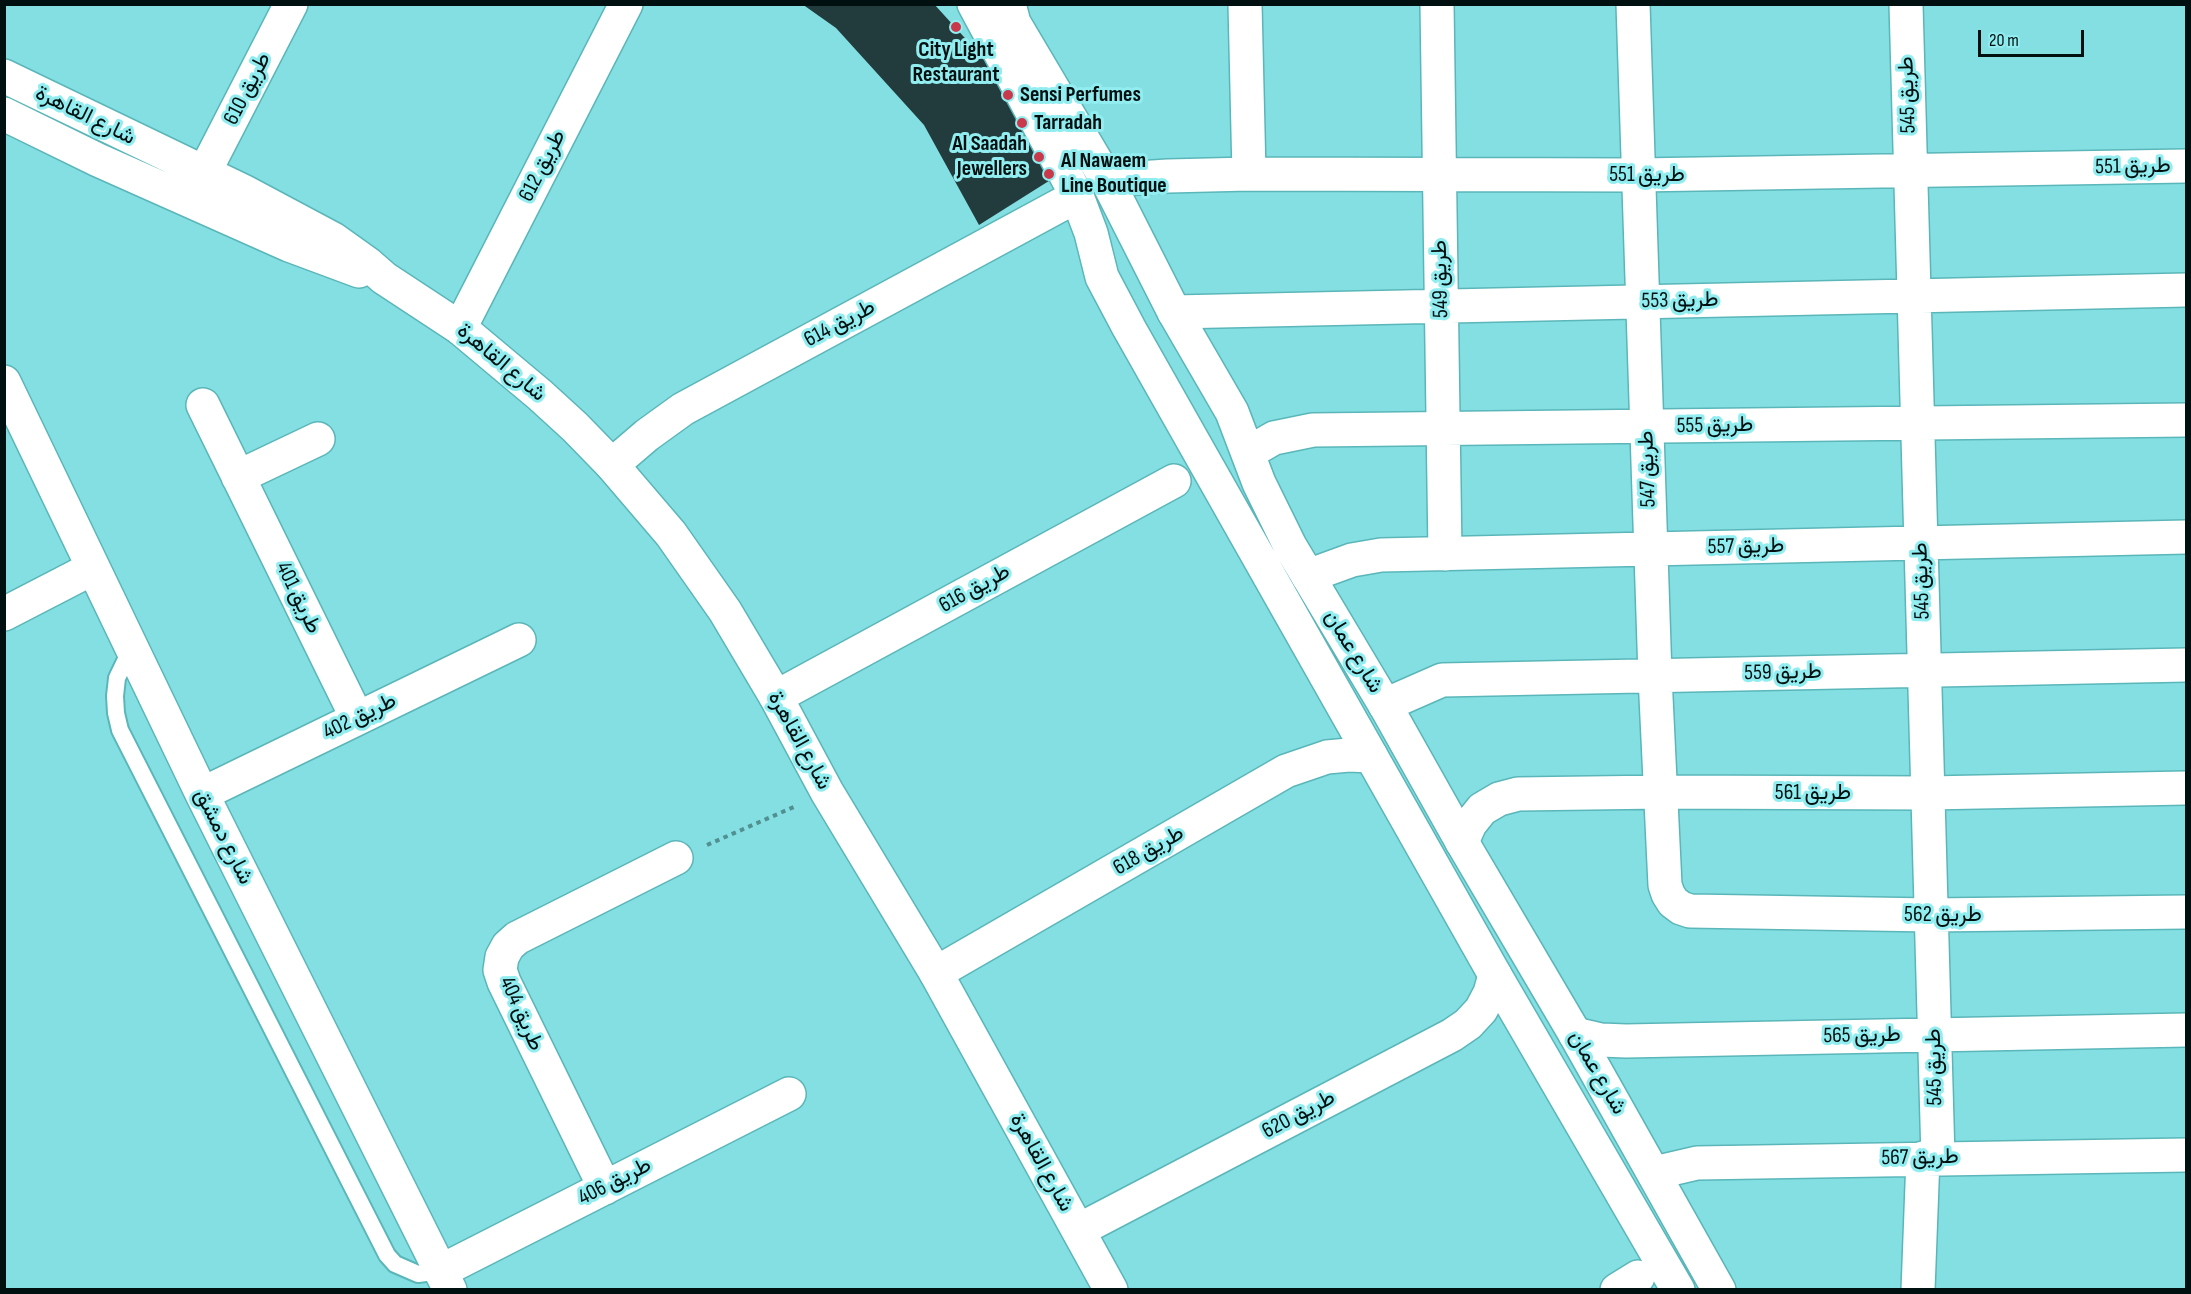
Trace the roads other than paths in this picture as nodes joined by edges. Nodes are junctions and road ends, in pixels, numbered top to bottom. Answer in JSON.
{"nodes":[{"id":1,"x":291,"y":4,"type":"edge"},
{"id":2,"x":626,"y":4,"type":"edge"},
{"id":3,"x":974,"y":4,"type":"edge"},
{"id":4,"x":1009,"y":4,"type":"edge"},
{"id":5,"x":1245,"y":4,"type":"edge"},
{"id":6,"x":1437,"y":4,"type":"edge"},
{"id":7,"x":1633,"y":4,"type":"edge"},
{"id":8,"x":1906,"y":4,"type":"edge"},
{"id":9,"x":4,"y":76,"type":"edge"},
{"id":10,"x":13,"y":127,"type":"edge"},
{"id":11,"x":2187,"y":166,"type":"edge"},
{"id":12,"x":1911,"y":170,"type":"junction"},
{"id":13,"x":204,"y":173,"type":"junction"},
{"id":14,"x":1249,"y":174,"type":"junction"},
{"id":15,"x":1440,"y":174,"type":"junction"},
{"id":16,"x":1638,"y":175,"type":"junction"},
{"id":17,"x":1107,"y":180,"type":"junction"},
{"id":18,"x":1077,"y":196,"type":"junction"},
{"id":19,"x":1127,"y":218,"type":"junction"},
{"id":20,"x":1091,"y":233,"type":"junction"},
{"id":21,"x":384,"y":278,"type":"junction"},
{"id":22,"x":2187,"y":290,"type":"edge"},
{"id":23,"x":1914,"y":296,"type":"junction"},
{"id":24,"x":1642,"y":302,"type":"junction"},
{"id":25,"x":1442,"y":306,"type":"junction"},
{"id":26,"x":1174,"y":312,"type":"junction"},
{"id":27,"x":460,"y":328,"type":"junction"},
{"id":28,"x":4,"y":382,"type":"edge"},
{"id":29,"x":203,"y":405,"type":"dead end"},
{"id":30,"x":2187,"y":420,"type":"edge"},
{"id":31,"x":1917,"y":424,"type":"junction"},
{"id":32,"x":1646,"y":427,"type":"junction"},
{"id":33,"x":1443,"y":428,"type":"junction"},
{"id":34,"x":318,"y":439,"type":"dead end"},
{"id":35,"x":1248,"y":453,"type":"junction"},
{"id":36,"x":612,"y":465,"type":"junction"},
{"id":37,"x":238,"y":477,"type":"junction"},
{"id":38,"x":1174,"y":481,"type":"dead end"},
{"id":39,"x":2187,"y":537,"type":"edge"},
{"id":40,"x":1921,"y":543,"type":"junction"},
{"id":41,"x":1651,"y":549,"type":"junction"},
{"id":42,"x":1445,"y":554,"type":"junction"},
{"id":43,"x":93,"y":568,"type":"junction"},
{"id":44,"x":1308,"y":576,"type":"junction"},
{"id":45,"x":4,"y":614,"type":"edge"},
{"id":46,"x":519,"y":640,"type":"dead end"},
{"id":47,"x":131,"y":649,"type":"junction"},
{"id":48,"x":2187,"y":665,"type":"edge"},
{"id":49,"x":1924,"y":670,"type":"junction"},
{"id":50,"x":1655,"y":676,"type":"junction"},
{"id":51,"x":776,"y":697,"type":"junction"},
{"id":52,"x":1385,"y":705,"type":"junction"},
{"id":53,"x":357,"y":718,"type":"junction"},
{"id":54,"x":1371,"y":756,"type":"junction"},
{"id":55,"x":2187,"y":788,"type":"edge"},
{"id":56,"x":1662,"y":792,"type":"junction"},
{"id":57,"x":1928,"y":793,"type":"junction"},
{"id":58,"x":202,"y":794,"type":"junction"},
{"id":59,"x":1462,"y":842,"type":"junction"},
{"id":60,"x":676,"y":858,"type":"road end"},
{"id":61,"x":1700,"y":911,"type":"joint"},
{"id":62,"x":2187,"y":912,"type":"edge"},
{"id":63,"x":1931,"y":915,"type":"junction"},
{"id":64,"x":936,"y":974,"type":"junction"},
{"id":65,"x":1495,"y":975,"type":"junction"},
{"id":66,"x":2187,"y":1030,"type":"edge"},
{"id":67,"x":1575,"y":1034,"type":"junction"},
{"id":68,"x":1935,"y":1035,"type":"junction"},
{"id":69,"x":789,"y":1094,"type":"dead end"},
{"id":70,"x":2187,"y":1155,"type":"edge"},
{"id":71,"x":1930,"y":1158,"type":"junction"},
{"id":72,"x":1654,"y":1173,"type":"junction"},
{"id":73,"x":605,"y":1188,"type":"junction"},
{"id":74,"x":1079,"y":1230,"type":"junction"},
{"id":75,"x":446,"y":1280,"type":"edge"},
{"id":76,"x":1111,"y":1290,"type":"edge"},
{"id":77,"x":1678,"y":1290,"type":"edge"},
{"id":78,"x":1719,"y":1290,"type":"edge"},
{"id":79,"x":1918,"y":1290,"type":"edge"}],
"edges":[{"from":1,"to":13,"type":"street","name":"طريق 610"},
{"from":2,"to":27,"type":"street","name":"طريق 612"},
{"from":3,"to":18,"type":"street","name":"شارع عمان"},
{"from":4,"to":17,"type":"street","name":"شارع عمان"},
{"from":5,"to":14,"type":"street"},
{"from":6,"to":15,"type":"street","name":"طريق 549"},
{"from":7,"to":16,"type":"street","name":"طريق 547"},
{"from":8,"to":12,"type":"street","name":"طريق 545"},
{"from":9,"to":13,"type":"street","name":"شارع القاهرة"},
{"from":10,"to":21,"type":"street","name":"شارع القاهرة"},
{"from":11,"to":12,"type":"street","name":"طريق 551"},
{"from":12,"to":16,"type":"street","name":"طريق 551"},
{"from":12,"to":23,"type":"street","name":"طريق 545"},
{"from":13,"to":21,"type":"street","name":"شارع القاهرة"},
{"from":14,"to":15,"type":"street","name":"طريق 551"},
{"from":14,"to":17,"type":"street","name":"طريق 551"},
{"from":15,"to":16,"type":"street","name":"طريق 551"},
{"from":15,"to":25,"type":"street","name":"طريق 549"},
{"from":16,"to":24,"type":"street","name":"طريق 547"},
{"from":17,"to":19,"type":"street","name":"شارع عمان"},
{"from":18,"to":20,"type":"street","name":"شارع عمان"},
{"from":18,"to":36,"type":"street","name":"طريق 614"},
{"from":19,"to":20,"type":"street"},
{"from":19,"to":26,"type":"street","name":"شارع عمان"},
{"from":20,"to":54,"type":"street","name":"شارع عمان"},
{"from":21,"to":27,"type":"street","name":"شارع القاهرة"},
{"from":22,"to":23,"type":"street","name":"طريق 553"},
{"from":23,"to":24,"type":"street","name":"طريق 553"},
{"from":23,"to":31,"type":"street","name":"طريق 545"},
{"from":24,"to":25,"type":"street","name":"طريق 553"},
{"from":24,"to":32,"type":"street","name":"طريق 547"},
{"from":25,"to":26,"type":"street","name":"طريق 553"},
{"from":25,"to":33,"type":"street","name":"طريق 549"},
{"from":26,"to":35,"type":"street","name":"شارع عمان"},
{"from":27,"to":36,"type":"street","name":"شارع القاهرة"},
{"from":28,"to":43,"type":"street","name":"شارع دمشق"},
{"from":29,"to":37,"type":"street","name":"طريق 401"},
{"from":30,"to":31,"type":"street","name":"طريق 555"},
{"from":31,"to":32,"type":"street","name":"طريق 555"},
{"from":31,"to":40,"type":"street","name":"طريق 545"},
{"from":32,"to":33,"type":"street","name":"طريق 555"},
{"from":32,"to":41,"type":"street","name":"طريق 547"},
{"from":33,"to":35,"type":"street","name":"طريق 555"},
{"from":33,"to":42,"type":"street","name":"طريق 549"},
{"from":34,"to":37,"type":"street"},
{"from":35,"to":44,"type":"street","name":"شارع عمان"},
{"from":36,"to":51,"type":"street","name":"شارع القاهرة"},
{"from":37,"to":53,"type":"street","name":"طريق 401"},
{"from":38,"to":51,"type":"street","name":"طريق 616"},
{"from":39,"to":40,"type":"street","name":"طريق 557"},
{"from":40,"to":41,"type":"street","name":"طريق 557"},
{"from":40,"to":49,"type":"street","name":"طريق 545"},
{"from":41,"to":42,"type":"street","name":"طريق 557"},
{"from":41,"to":50,"type":"street","name":"طريق 547"},
{"from":42,"to":44,"type":"street","name":"طريق 557"},
{"from":43,"to":45,"type":"street"},
{"from":43,"to":47,"type":"street","name":"شارع دمشق"},
{"from":44,"to":52,"type":"street","name":"شارع عمان"},
{"from":46,"to":53,"type":"street","name":"طريق 402"},
{"from":47,"to":58,"type":"street","name":"شارع دمشق"},
{"from":47,"to":75,"type":"lane"},
{"from":48,"to":49,"type":"street","name":"طريق 559"},
{"from":49,"to":50,"type":"street","name":"طريق 559"},
{"from":49,"to":57,"type":"street","name":"طريق 545"},
{"from":50,"to":52,"type":"street","name":"طريق 559"},
{"from":50,"to":56,"type":"street","name":"طريق 547"},
{"from":51,"to":64,"type":"street","name":"شارع القاهرة"},
{"from":52,"to":59,"type":"street","name":"شارع عمان"},
{"from":53,"to":58,"type":"street","name":"طريق 402"},
{"from":54,"to":64,"type":"street","name":"طريق 618"},
{"from":54,"to":65,"type":"street","name":"شارع عمان"},
{"from":55,"to":57,"type":"street","name":"طريق 561"},
{"from":56,"to":57,"type":"street","name":"طريق 561"},
{"from":56,"to":59,"type":"street","name":"طريق 561"},
{"from":56,"to":61,"type":"street","name":"طريق 547"},
{"from":57,"to":63,"type":"street","name":"طريق 545"},
{"from":58,"to":75,"type":"street","name":"شارع دمشق"},
{"from":59,"to":67,"type":"street","name":"شارع عمان"},
{"from":60,"to":73,"type":"street","name":"طريق 404"},
{"from":61,"to":63,"type":"street","name":"طريق 562"},
{"from":62,"to":63,"type":"street","name":"طريق 562"},
{"from":63,"to":68,"type":"street","name":"طريق 545"},
{"from":64,"to":74,"type":"street","name":"شارع القاهرة"},
{"from":65,"to":74,"type":"street","name":"طريق 620"},
{"from":65,"to":77,"type":"street","name":"شارع عمان"},
{"from":66,"to":68,"type":"street","name":"طريق 565"},
{"from":67,"to":68,"type":"street","name":"طريق 565"},
{"from":67,"to":72,"type":"street","name":"شارع عمان"},
{"from":68,"to":71,"type":"street","name":"طريق 545"},
{"from":69,"to":73,"type":"street","name":"طريق 406"},
{"from":70,"to":71,"type":"street","name":"طريق 567"},
{"from":71,"to":72,"type":"street","name":"طريق 567"},
{"from":71,"to":79,"type":"street","name":"طريق 545"},
{"from":72,"to":78,"type":"street","name":"شارع عمان"},
{"from":73,"to":75,"type":"street","name":"طريق 406"},
{"from":74,"to":76,"type":"street","name":"شارع القاهرة"}]}
